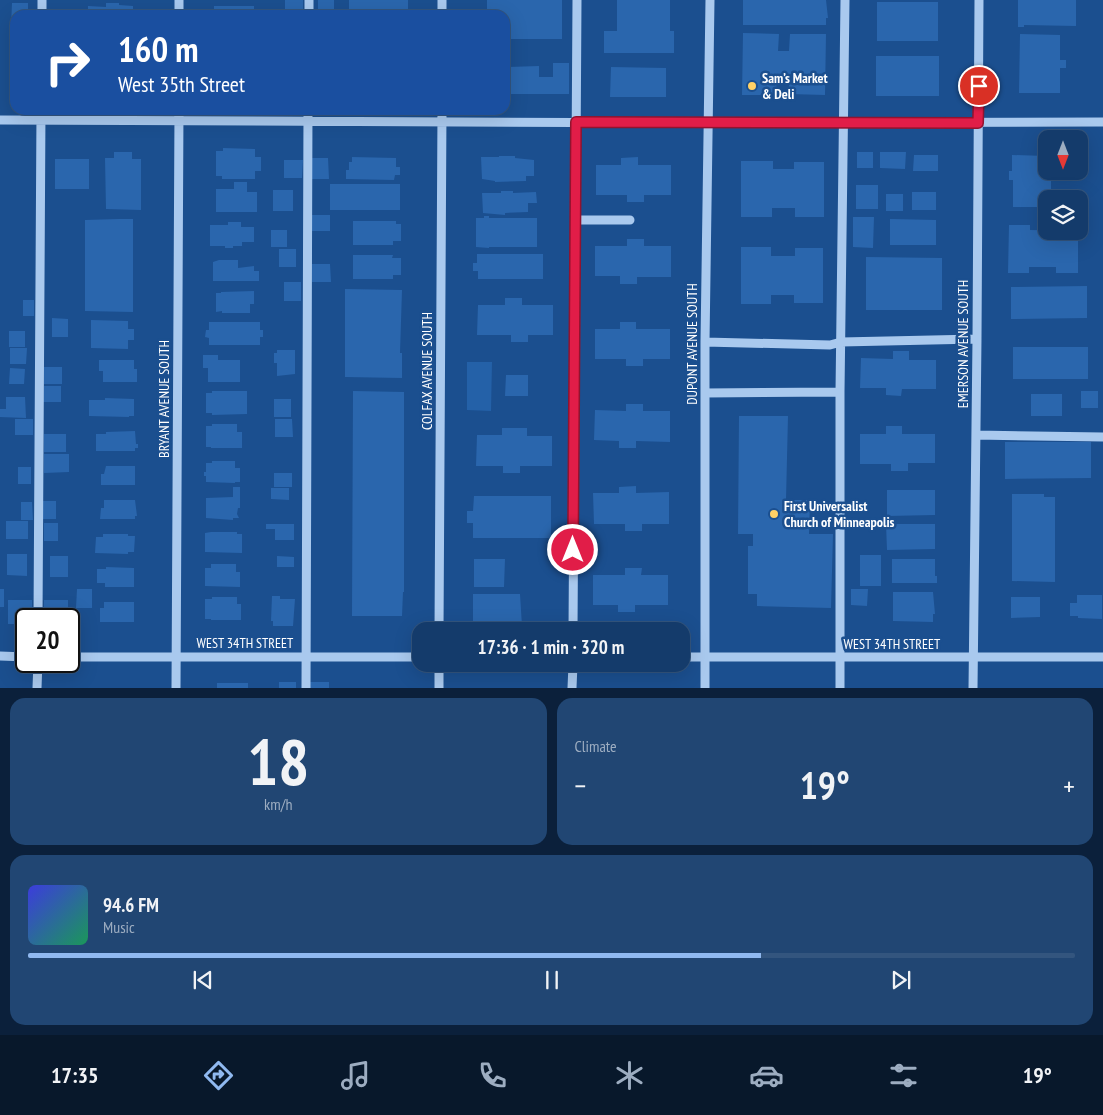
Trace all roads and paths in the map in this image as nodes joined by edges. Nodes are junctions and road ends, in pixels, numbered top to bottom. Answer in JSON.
{"nodes":[{"id":1,"x":577,"y":0,"type":"edge"},
{"id":2,"x":710,"y":0,"type":"edge"},
{"id":3,"x":845,"y":0,"type":"edge"},
{"id":4,"x":979,"y":0,"type":"edge"},
{"id":5,"x":41,"y":115,"type":"edge"},
{"id":6,"x":179,"y":115,"type":"edge"},
{"id":7,"x":308,"y":115,"type":"edge"},
{"id":8,"x":442,"y":115,"type":"edge"},
{"id":9,"x":0,"y":120,"type":"edge"},
{"id":10,"x":41,"y":120,"type":"junction"},
{"id":11,"x":179,"y":121,"type":"junction"},
{"id":12,"x":308,"y":121,"type":"junction"},
{"id":13,"x":442,"y":122,"type":"junction"},
{"id":14,"x":576,"y":122,"type":"junction"},
{"id":15,"x":1103,"y":122,"type":"edge"},
{"id":16,"x":709,"y":123,"type":"junction"},
{"id":17,"x":844,"y":123,"type":"junction"},
{"id":18,"x":978,"y":123,"type":"junction"},
{"id":19,"x":576,"y":220,"type":"junction"},
{"id":20,"x":630,"y":220,"type":"dead end"},
{"id":21,"x":977,"y":340,"type":"junction"},
{"id":22,"x":705,"y":342,"type":"junction"},
{"id":23,"x":841,"y":342,"type":"junction"},
{"id":24,"x":840,"y":392,"type":"junction"},
{"id":25,"x":705,"y":393,"type":"junction"},
{"id":26,"x":976,"y":435,"type":"junction"},
{"id":27,"x":1103,"y":437,"type":"edge"},
{"id":28,"x":38,"y":608,"type":"edge"},
{"id":29,"x":439,"y":622,"type":"edge"},
{"id":30,"x":573,"y":622,"type":"edge"},
{"id":31,"x":0,"y":656,"type":"edge"},
{"id":32,"x":176,"y":656,"type":"junction"},
{"id":33,"x":15,"y":657,"type":"edge"},
{"id":34,"x":80,"y":657,"type":"edge"},
{"id":35,"x":306,"y":657,"type":"junction"},
{"id":36,"x":412,"y":657,"type":"edge"},
{"id":37,"x":690,"y":657,"type":"edge"},
{"id":38,"x":706,"y":657,"type":"junction"},
{"id":39,"x":973,"y":657,"type":"junction"},
{"id":40,"x":1103,"y":657,"type":"edge"},
{"id":41,"x":840,"y":658,"type":"junction"},
{"id":42,"x":439,"y":672,"type":"edge"},
{"id":43,"x":572,"y":672,"type":"edge"},
{"id":44,"x":38,"y":673,"type":"edge"},
{"id":45,"x":37,"y":688,"type":"edge"},
{"id":46,"x":176,"y":688,"type":"edge"},
{"id":47,"x":306,"y":688,"type":"edge"},
{"id":48,"x":439,"y":688,"type":"edge"},
{"id":49,"x":572,"y":688,"type":"edge"},
{"id":50,"x":705,"y":688,"type":"edge"},
{"id":51,"x":840,"y":688,"type":"edge"},
{"id":52,"x":973,"y":688,"type":"edge"}],
"edges":[{"from":1,"to":14,"type":"street"},
{"from":2,"to":16,"type":"street","name":"DUPONT AVENUE SOUTH"},
{"from":3,"to":17,"type":"street"},
{"from":4,"to":18,"type":"street","name":"EMERSON AVENUE SOUTH"},
{"from":5,"to":10,"type":"street"},
{"from":6,"to":11,"type":"street","name":"BRYANT AVENUE SOUTH"},
{"from":7,"to":12,"type":"street"},
{"from":8,"to":13,"type":"street","name":"COLFAX AVENUE SOUTH"},
{"from":9,"to":10,"type":"street"},
{"from":10,"to":11,"type":"street"},
{"from":10,"to":28,"type":"street"},
{"from":11,"to":12,"type":"street"},
{"from":11,"to":32,"type":"street","name":"BRYANT AVENUE SOUTH"},
{"from":12,"to":13,"type":"street"},
{"from":12,"to":35,"type":"street"},
{"from":13,"to":14,"type":"street"},
{"from":13,"to":29,"type":"street","name":"COLFAX AVENUE SOUTH"},
{"from":14,"to":16,"type":"street"},
{"from":14,"to":19,"type":"street"},
{"from":15,"to":18,"type":"street"},
{"from":16,"to":17,"type":"street"},
{"from":16,"to":22,"type":"street","name":"DUPONT AVENUE SOUTH"},
{"from":17,"to":18,"type":"street"},
{"from":17,"to":23,"type":"street"},
{"from":18,"to":21,"type":"street","name":"EMERSON AVENUE SOUTH"},
{"from":19,"to":20,"type":"street"},
{"from":19,"to":30,"type":"street"},
{"from":21,"to":23,"type":"street"},
{"from":21,"to":26,"type":"street","name":"EMERSON AVENUE SOUTH"},
{"from":22,"to":23,"type":"street"},
{"from":22,"to":25,"type":"street","name":"DUPONT AVENUE SOUTH"},
{"from":23,"to":24,"type":"street"},
{"from":24,"to":25,"type":"street"},
{"from":24,"to":41,"type":"street"},
{"from":25,"to":38,"type":"street","name":"DUPONT AVENUE SOUTH"},
{"from":26,"to":27,"type":"street"},
{"from":26,"to":39,"type":"street","name":"EMERSON AVENUE SOUTH"},
{"from":31,"to":33,"type":"street"},
{"from":32,"to":34,"type":"street","name":"WEST 34TH STREET"},
{"from":32,"to":35,"type":"street","name":"WEST 34TH STREET"},
{"from":32,"to":46,"type":"street","name":"BRYANT AVENUE SOUTH"},
{"from":35,"to":36,"type":"street","name":"WEST 34TH STREET"},
{"from":35,"to":47,"type":"street"},
{"from":37,"to":38,"type":"street","name":"WEST 34TH STREET"},
{"from":38,"to":41,"type":"street","name":"WEST 34TH STREET"},
{"from":38,"to":50,"type":"street","name":"DUPONT AVENUE SOUTH"},
{"from":39,"to":40,"type":"street","name":"WEST 34TH STREET"},
{"from":39,"to":41,"type":"street","name":"WEST 34TH STREET"},
{"from":39,"to":52,"type":"street","name":"EMERSON AVENUE SOUTH"},
{"from":41,"to":51,"type":"street"},
{"from":42,"to":48,"type":"street"},
{"from":43,"to":49,"type":"street"},
{"from":44,"to":45,"type":"street"}]}
